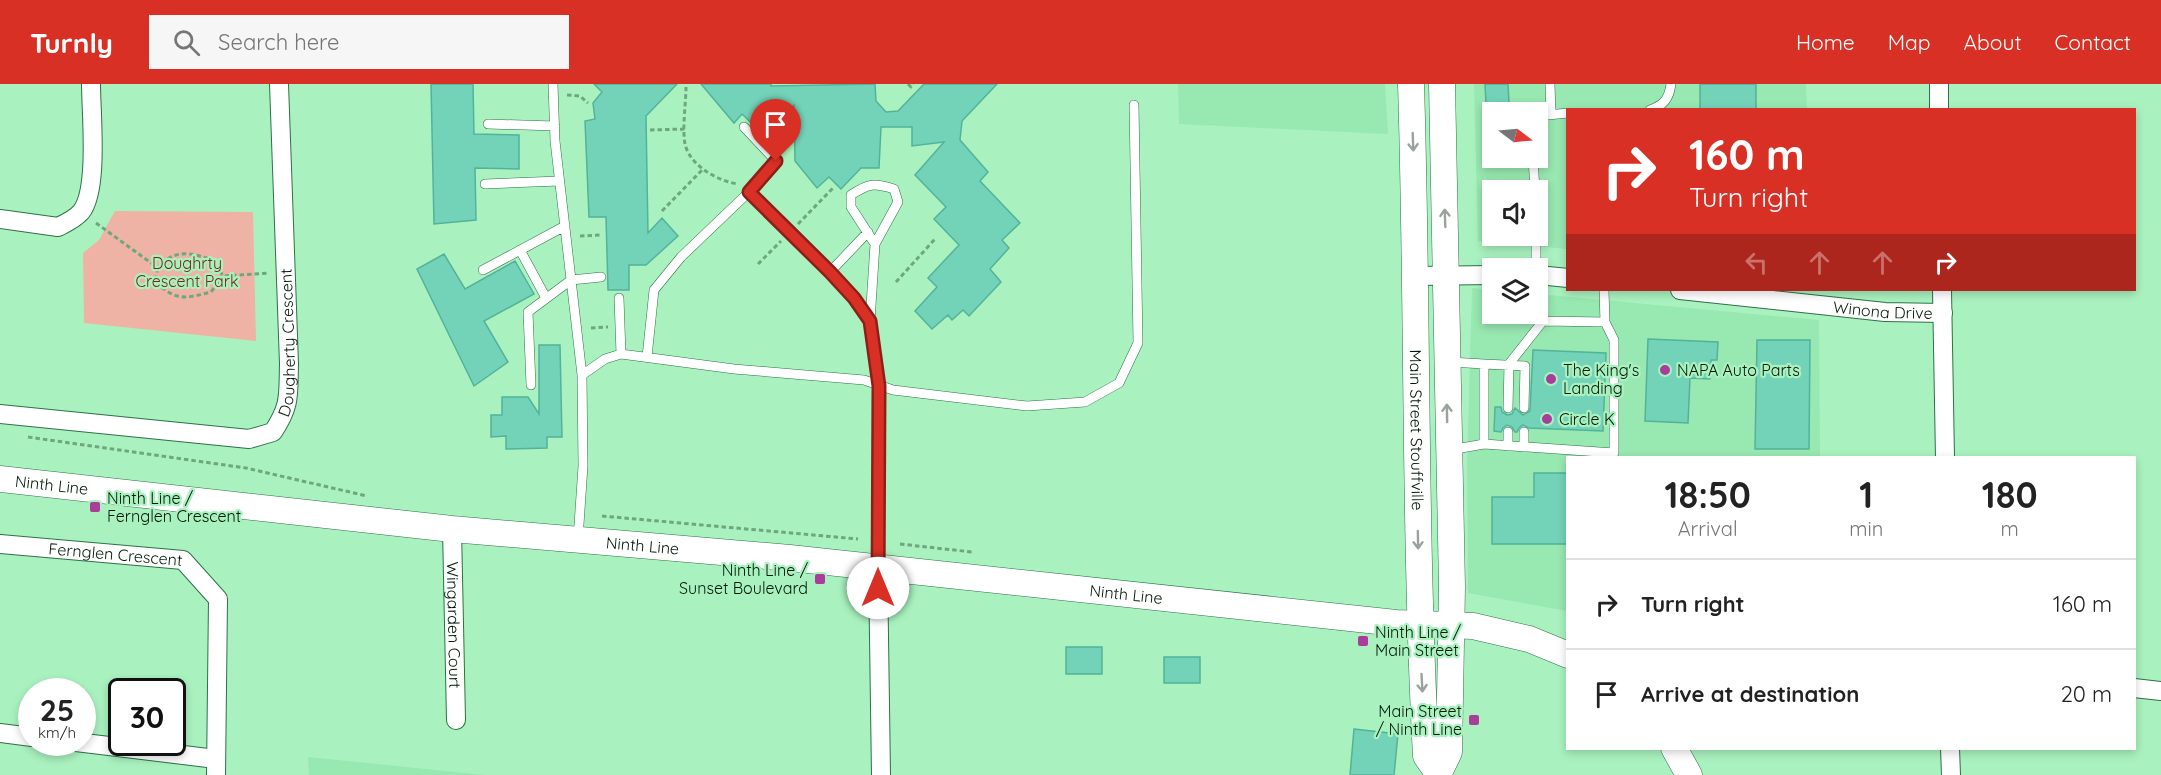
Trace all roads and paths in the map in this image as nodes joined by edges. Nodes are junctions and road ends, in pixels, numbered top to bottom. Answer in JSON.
{"nodes":[{"id":1,"x":91,"y":84,"type":"edge"},
{"id":2,"x":279,"y":84,"type":"edge"},
{"id":3,"x":553,"y":84,"type":"edge"},
{"id":4,"x":1411,"y":84,"type":"edge"},
{"id":5,"x":1442,"y":84,"type":"edge"},
{"id":6,"x":1550,"y":84,"type":"edge"},
{"id":7,"x":1671,"y":84,"type":"edge"},
{"id":8,"x":1939,"y":84,"type":"edge"},
{"id":9,"x":686,"y":87,"type":"dead end"},
{"id":10,"x":554,"y":95,"type":"junction"},
{"id":11,"x":588,"y":103,"type":"dead end"},
{"id":12,"x":1134,"y":105,"type":"dead end"},
{"id":13,"x":1655,"y":108,"type":"edge"},
{"id":14,"x":1940,"y":108,"type":"edge"},
{"id":15,"x":1566,"y":113,"type":"edge"},
{"id":16,"x":1548,"y":114,"type":"edge"},
{"id":17,"x":1551,"y":114,"type":"junction"},
{"id":18,"x":488,"y":124,"type":"dead end"},
{"id":19,"x":555,"y":126,"type":"junction"},
{"id":20,"x":744,"y":127,"type":"dead end"},
{"id":21,"x":685,"y":129,"type":"junction"},
{"id":22,"x":650,"y":130,"type":"dead end"},
{"id":23,"x":703,"y":169,"type":"junction"},
{"id":24,"x":560,"y":180,"type":"junction"},
{"id":25,"x":485,"y":184,"type":"dead end"},
{"id":26,"x":749,"y":192,"type":"junction"},
{"id":27,"x":81,"y":211,"type":"junction"},
{"id":28,"x":662,"y":211,"type":"dead end"},
{"id":29,"x":0,"y":219,"type":"edge"},
{"id":30,"x":565,"y":231,"type":"junction"},
{"id":31,"x":868,"y":232,"type":"junction"},
{"id":32,"x":602,"y":235,"type":"dead end"},
{"id":33,"x":935,"y":239,"type":"dead end"},
{"id":34,"x":875,"y":244,"type":"junction"},
{"id":35,"x":520,"y":250,"type":"junction"},
{"id":36,"x":158,"y":268,"type":"junction"},
{"id":37,"x":483,"y":270,"type":"dead end"},
{"id":38,"x":286,"y":272,"type":"junction"},
{"id":39,"x":830,"y":272,"type":"junction"},
{"id":40,"x":1482,"y":275,"type":"edge"},
{"id":41,"x":223,"y":276,"type":"junction"},
{"id":42,"x":601,"y":276,"type":"dead end"},
{"id":43,"x":1416,"y":276,"type":"junction"},
{"id":44,"x":1548,"y":276,"type":"edge"},
{"id":45,"x":1445,"y":277,"type":"junction"},
{"id":46,"x":1566,"y":278,"type":"edge"},
{"id":47,"x":571,"y":280,"type":"junction"},
{"id":48,"x":896,"y":282,"type":"dead end"},
{"id":49,"x":1604,"y":291,"type":"edge"},
{"id":50,"x":1689,"y":291,"type":"edge"},
{"id":51,"x":1942,"y":291,"type":"edge"},
{"id":52,"x":546,"y":298,"type":"junction"},
{"id":53,"x":619,"y":298,"type":"dead end"},
{"id":54,"x":1943,"y":313,"type":"junction"},
{"id":55,"x":870,"y":321,"type":"junction"},
{"id":56,"x":1548,"y":321,"type":"edge"},
{"id":57,"x":1605,"y":322,"type":"junction"},
{"id":58,"x":1541,"y":324,"type":"edge"},
{"id":59,"x":620,"y":325,"type":"junction"},
{"id":60,"x":577,"y":330,"type":"junction"},
{"id":61,"x":621,"y":354,"type":"junction"},
{"id":62,"x":647,"y":357,"type":"junction"},
{"id":63,"x":1447,"y":362,"type":"junction"},
{"id":64,"x":1484,"y":364,"type":"junction"},
{"id":65,"x":1509,"y":364,"type":"junction"},
{"id":66,"x":582,"y":375,"type":"junction"},
{"id":67,"x":531,"y":385,"type":"dead end"},
{"id":68,"x":879,"y":386,"type":"junction"},
{"id":69,"x":1509,"y":408,"type":"dead end"},
{"id":70,"x":1524,"y":408,"type":"dead end"},
{"id":71,"x":0,"y":414,"type":"edge"},
{"id":72,"x":1508,"y":432,"type":"dead end"},
{"id":73,"x":1524,"y":432,"type":"dead end"},
{"id":74,"x":23,"y":436,"type":"dead end"},
{"id":75,"x":1484,"y":444,"type":"junction"},
{"id":76,"x":1508,"y":446,"type":"junction"},
{"id":77,"x":1524,"y":447,"type":"junction"},
{"id":78,"x":1448,"y":450,"type":"junction"},
{"id":79,"x":1945,"y":456,"type":"edge"},
{"id":80,"x":0,"y":479,"type":"edge"},
{"id":81,"x":377,"y":498,"type":"dead end"},
{"id":82,"x":602,"y":516,"type":"dead end"},
{"id":83,"x":452,"y":530,"type":"junction"},
{"id":84,"x":578,"y":539,"type":"junction"},
{"id":85,"x":858,"y":539,"type":"dead end"},
{"id":86,"x":0,"y":544,"type":"edge"},
{"id":87,"x":900,"y":544,"type":"dead end"},
{"id":88,"x":972,"y":552,"type":"dead end"},
{"id":89,"x":878,"y":568,"type":"junction"},
{"id":90,"x":1419,"y":625,"type":"junction"},
{"id":91,"x":1451,"y":626,"type":"junction"},
{"id":92,"x":1566,"y":654,"type":"edge"},
{"id":93,"x":2136,"y":688,"type":"edge"},
{"id":94,"x":2161,"y":691,"type":"edge"},
{"id":95,"x":456,"y":720,"type":"dead end"},
{"id":96,"x":0,"y":734,"type":"edge"},
{"id":97,"x":18,"y":736,"type":"edge"},
{"id":98,"x":96,"y":746,"type":"edge"},
{"id":99,"x":1675,"y":750,"type":"edge"},
{"id":100,"x":1950,"y":750,"type":"edge"},
{"id":101,"x":216,"y":767,"type":"edge"},
{"id":102,"x":1438,"y":774,"type":"edge"},
{"id":103,"x":881,"y":775,"type":"edge"},
{"id":104,"x":1689,"y":775,"type":"edge"},
{"id":105,"x":1951,"y":775,"type":"edge"}],
"edges":[{"from":1,"to":27,"type":"street"},
{"from":2,"to":38,"type":"street","name":"Dougherty Crescent"},
{"from":3,"to":10,"type":"lane"},
{"from":4,"to":43,"type":"main road","name":"Main Street Stouffville","one_way":true},
{"from":45,"to":5,"type":"main road","name":"Main Street Stouffville","one_way":true},
{"from":6,"to":17,"type":"lane"},
{"from":7,"to":13,"type":"lane"},
{"from":8,"to":14,"type":"street"},
{"from":9,"to":21,"type":"path"},
{"from":10,"to":11,"type":"path"},
{"from":10,"to":19,"type":"lane"},
{"from":12,"to":68,"type":"lane"},
{"from":15,"to":17,"type":"lane"},
{"from":16,"to":17,"type":"lane"},
{"from":18,"to":19,"type":"lane"},
{"from":19,"to":24,"type":"lane"},
{"from":20,"to":26,"type":"lane"},
{"from":21,"to":22,"type":"path"},
{"from":21,"to":23,"type":"path"},
{"from":23,"to":26,"type":"path"},
{"from":23,"to":28,"type":"path"},
{"from":24,"to":25,"type":"lane"},
{"from":24,"to":30,"type":"lane"},
{"from":26,"to":39,"type":"lane"},
{"from":26,"to":62,"type":"lane"},
{"from":27,"to":29,"type":"street"},
{"from":27,"to":36,"type":"path"},
{"from":30,"to":32,"type":"path"},
{"from":30,"to":35,"type":"lane"},
{"from":30,"to":47,"type":"lane"},
{"from":31,"to":34,"type":"lane"},
{"from":31,"to":34,"type":"lane"},
{"from":31,"to":39,"type":"lane"},
{"from":33,"to":48,"type":"path"},
{"from":34,"to":55,"type":"lane"},
{"from":35,"to":37,"type":"lane"},
{"from":35,"to":52,"type":"lane"},
{"from":36,"to":41,"type":"path"},
{"from":36,"to":41,"type":"path"},
{"from":38,"to":41,"type":"path"},
{"from":38,"to":71,"type":"street","name":"Dougherty Crescent"},
{"from":39,"to":55,"type":"lane"},
{"from":40,"to":45,"type":"street"},
{"from":42,"to":47,"type":"lane"},
{"from":43,"to":45,"type":"street"},
{"from":43,"to":90,"type":"main road","name":"Main Street Stouffville","one_way":true},
{"from":44,"to":46,"type":"street"},
{"from":45,"to":63,"type":"main road","name":"Main Street Stouffville"},
{"from":47,"to":52,"type":"lane"},
{"from":47,"to":60,"type":"lane"},
{"from":49,"to":57,"type":"lane"},
{"from":50,"to":54,"type":"street","name":"Winona Drive"},
{"from":51,"to":54,"type":"street"},
{"from":52,"to":67,"type":"lane"},
{"from":53,"to":59,"type":"lane"},
{"from":54,"to":79,"type":"street"},
{"from":55,"to":68,"type":"lane"},
{"from":56,"to":57,"type":"lane"},
{"from":57,"to":77,"type":"lane"},
{"from":58,"to":65,"type":"lane"},
{"from":59,"to":60,"type":"path"},
{"from":59,"to":61,"type":"lane"},
{"from":60,"to":66,"type":"lane"},
{"from":61,"to":62,"type":"lane"},
{"from":61,"to":66,"type":"lane"},
{"from":62,"to":68,"type":"lane"},
{"from":63,"to":64,"type":"lane"},
{"from":78,"to":63,"type":"main road","name":"Main Street Stouffville","one_way":true},
{"from":64,"to":65,"type":"lane"},
{"from":64,"to":75,"type":"lane"},
{"from":65,"to":69,"type":"lane"},
{"from":65,"to":70,"type":"lane"},
{"from":66,"to":84,"type":"lane"},
{"from":68,"to":89,"type":"lane"},
{"from":72,"to":76,"type":"lane"},
{"from":73,"to":77,"type":"lane"},
{"from":74,"to":81,"type":"path"},
{"from":75,"to":76,"type":"lane"},
{"from":75,"to":78,"type":"lane"},
{"from":76,"to":77,"type":"lane"},
{"from":78,"to":91,"type":"main road","name":"Main Street Stouffville"},
{"from":80,"to":83,"type":"main road","name":"Ninth Line"},
{"from":82,"to":85,"type":"path"},
{"from":83,"to":84,"type":"main road","name":"Ninth Line"},
{"from":83,"to":95,"type":"street","name":"Wingarden Court"},
{"from":84,"to":89,"type":"main road","name":"Ninth Line"},
{"from":86,"to":101,"type":"street","name":"Fernglen Crescent"},
{"from":87,"to":88,"type":"path"},
{"from":89,"to":90,"type":"main road","name":"Ninth Line"},
{"from":89,"to":103,"type":"street"},
{"from":90,"to":91,"type":"main road","name":"Ninth Line"},
{"from":90,"to":102,"type":"main road","name":"Main Street Stouffville","one_way":true},
{"from":91,"to":92,"type":"main road","name":"Ninth Line"},
{"from":91,"to":102,"type":"main road","name":"Main Street Stouffville"},
{"from":93,"to":94,"type":"street"},
{"from":96,"to":97,"type":"street"},
{"from":98,"to":101,"type":"street"},
{"from":99,"to":104,"type":"main road"},
{"from":100,"to":105,"type":"street"}]}
